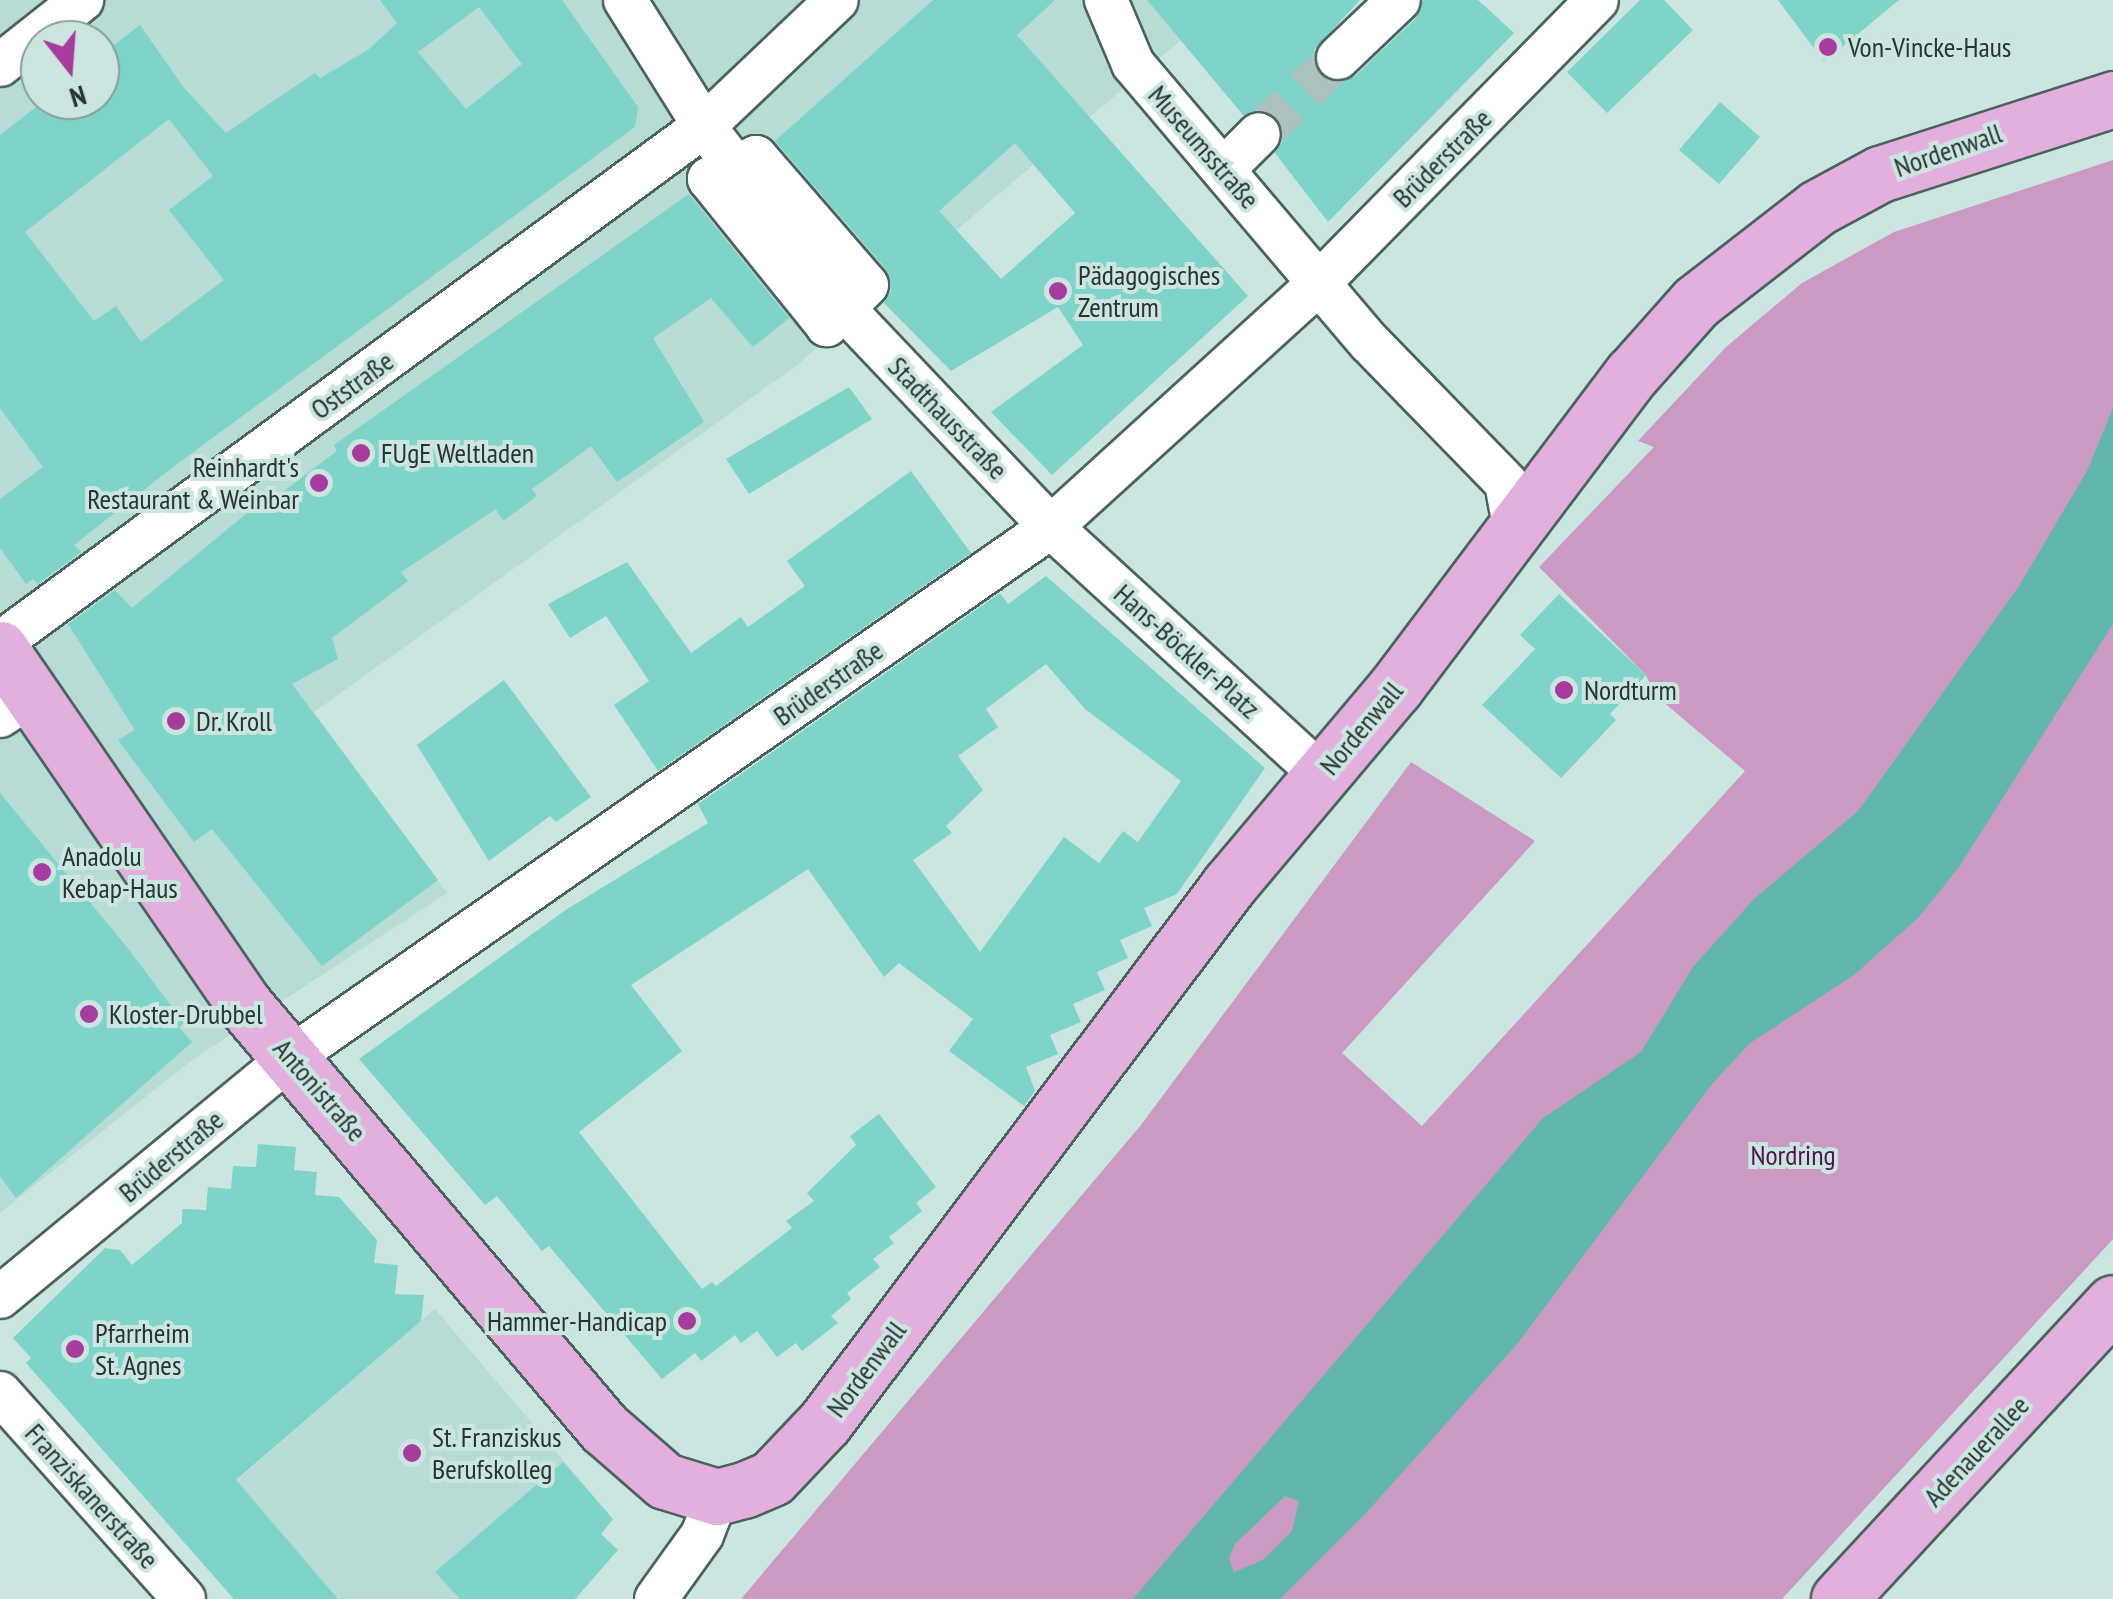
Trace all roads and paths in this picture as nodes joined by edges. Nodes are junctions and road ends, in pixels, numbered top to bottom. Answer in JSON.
{"nodes":[{"id":1,"x":82,"y":0,"type":"edge"},
{"id":2,"x":625,"y":0,"type":"edge"},
{"id":3,"x":837,"y":0,"type":"edge"},
{"id":4,"x":1106,"y":0,"type":"edge"},
{"id":5,"x":1399,"y":0,"type":"edge"},
{"id":6,"x":1598,"y":0,"type":"edge"},
{"id":7,"x":1338,"y":58,"type":"tunnel mouth"},
{"id":8,"x":0,"y":64,"type":"edge"},
{"id":9,"x":2113,"y":98,"type":"edge"},
{"id":10,"x":704,"y":126,"type":"junction"},
{"id":11,"x":1259,"y":134,"type":"tunnel mouth"},
{"id":12,"x":1224,"y":169,"type":"junction"},
{"id":13,"x":1320,"y":282,"type":"junction"},
{"id":14,"x":1051,"y":527,"type":"junction"},
{"id":15,"x":1515,"y":530,"type":"junction"},
{"id":16,"x":0,"y":646,"type":"edge"},
{"id":17,"x":15,"y":706,"type":"edge"},
{"id":18,"x":1322,"y":775,"type":"junction"},
{"id":19,"x":291,"y":1057,"type":"junction"},
{"id":20,"x":0,"y":1297,"type":"edge"},
{"id":21,"x":2113,"y":1302,"type":"edge"},
{"id":22,"x":0,"y":1393,"type":"edge"},
{"id":23,"x":702,"y":1494,"type":"junction"},
{"id":24,"x":184,"y":1599,"type":"edge"},
{"id":25,"x":656,"y":1599,"type":"edge"},
{"id":26,"x":1839,"y":1599,"type":"edge"}],
"edges":[{"from":1,"to":8,"type":"street"},
{"from":2,"to":10,"type":"street","name":"Stadthausstraße"},
{"from":3,"to":10,"type":"street","name":"Oststraße"},
{"from":4,"to":12,"type":"street","name":"Museumsstraße"},
{"from":5,"to":7,"type":"street"},
{"from":6,"to":13,"type":"street","name":"Brüderstraße"},
{"from":9,"to":15,"type":"main road","name":"Nordenwall"},
{"from":10,"to":14,"type":"street","name":"Stadthausstraße"},
{"from":10,"to":16,"type":"street","name":"Oststraße"},
{"from":11,"to":12,"type":"street"},
{"from":12,"to":13,"type":"street","name":"Museumsstraße"},
{"from":13,"to":14,"type":"street","name":"Brüderstraße"},
{"from":13,"to":15,"type":"street"},
{"from":14,"to":18,"type":"street","name":"Hans-Böckler-Platz"},
{"from":14,"to":19,"type":"street","name":"Brüderstraße"},
{"from":15,"to":18,"type":"main road","name":"Nordenwall"},
{"from":16,"to":17,"type":"main road","name":"Antonistraße"},
{"from":17,"to":19,"type":"main road","name":"Antonistraße"},
{"from":18,"to":23,"type":"main road","name":"Nordenwall"},
{"from":19,"to":20,"type":"street","name":"Brüderstraße"},
{"from":19,"to":23,"type":"main road","name":"Antonistraße"},
{"from":21,"to":26,"type":"main road","name":"Adenauerallee"},
{"from":22,"to":24,"type":"street","name":"Franziskanerstraße"},
{"from":23,"to":25,"type":"street"}]}
